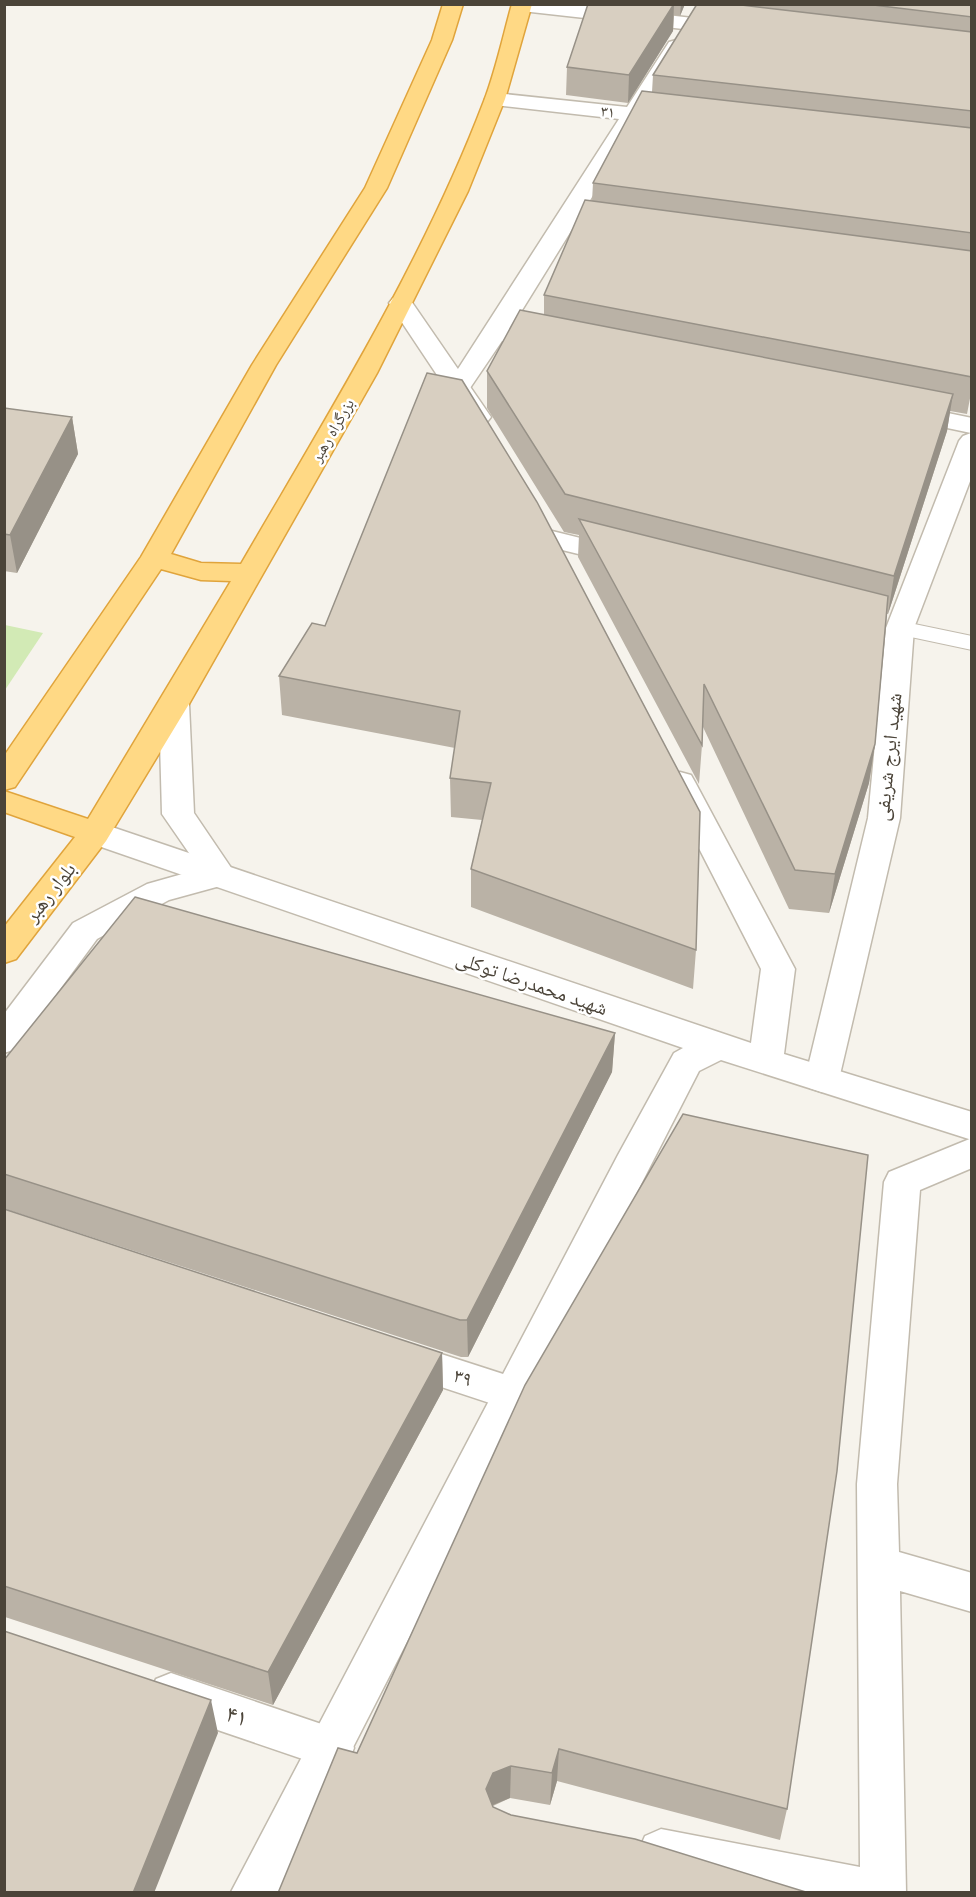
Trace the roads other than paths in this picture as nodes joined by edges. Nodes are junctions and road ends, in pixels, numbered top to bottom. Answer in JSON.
{"nodes":[{"id":1,"x":453,"y":4,"type":"edge"},
{"id":2,"x":522,"y":4,"type":"edge"},
{"id":3,"x":693,"y":14,"type":"edge"},
{"id":4,"x":748,"y":31,"type":"edge"},
{"id":5,"x":495,"y":99,"type":"junction"},
{"id":6,"x":633,"y":114,"type":"junction"},
{"id":7,"x":692,"y":121,"type":"edge"},
{"id":8,"x":566,"y":223,"type":"junction"},
{"id":9,"x":589,"y":226,"type":"edge"},
{"id":10,"x":401,"y":303,"type":"junction"},
{"id":11,"x":496,"y":332,"type":"junction"},
{"id":12,"x":577,"y":348,"type":"edge"},
{"id":13,"x":459,"y":386,"type":"junction"},
{"id":14,"x":879,"y":407,"type":"edge"},
{"id":15,"x":972,"y":426,"type":"edge"},
{"id":16,"x":490,"y":437,"type":"edge"},
{"id":17,"x":972,"y":441,"type":"edge"},
{"id":18,"x":966,"y":471,"type":"edge"},
{"id":19,"x":155,"y":557,"type":"junction"},
{"id":20,"x":645,"y":562,"type":"edge"},
{"id":21,"x":568,"y":570,"type":"edge"},
{"id":22,"x":251,"y":572,"type":"junction"},
{"id":23,"x":889,"y":625,"type":"junction"},
{"id":24,"x":972,"y":643,"type":"edge"},
{"id":25,"x":174,"y":704,"type":"junction"},
{"id":26,"x":667,"y":759,"type":"edge"},
{"id":27,"x":4,"y":780,"type":"edge"},
{"id":28,"x":4,"y":801,"type":"edge"},
{"id":29,"x":95,"y":833,"type":"junction"},
{"id":30,"x":220,"y":875,"type":"junction"},
{"id":31,"x":4,"y":951,"type":"edge"},
{"id":32,"x":4,"y":1040,"type":"edge"},
{"id":33,"x":718,"y":1046,"type":"junction"},
{"id":34,"x":766,"y":1062,"type":"junction"},
{"id":35,"x":822,"y":1079,"type":"junction"},
{"id":36,"x":972,"y":1125,"type":"edge"},
{"id":37,"x":972,"y":1152,"type":"edge"},
{"id":38,"x":364,"y":1345,"type":"edge"},
{"id":39,"x":511,"y":1393,"type":"junction"},
{"id":40,"x":878,"y":1565,"type":"junction"},
{"id":41,"x":972,"y":1593,"type":"edge"},
{"id":42,"x":139,"y":1684,"type":"edge"},
{"id":43,"x":332,"y":1748,"type":"junction"},
{"id":44,"x":627,"y":1845,"type":"edge"},
{"id":45,"x":254,"y":1893,"type":"edge"},
{"id":46,"x":871,"y":1893,"type":"edge"},
{"id":47,"x":883,"y":1893,"type":"edge"}],
"edges":[{"from":1,"to":19,"type":"highway"},
{"from":2,"to":3,"type":"street"},
{"from":2,"to":5,"type":"highway","name":"بزرگراه رهبر"},
{"from":3,"to":4,"type":"street"},
{"from":3,"to":6,"type":"street"},
{"from":5,"to":6,"type":"street","name":"۳۱"},
{"from":5,"to":10,"type":"highway","name":"بزرگراه رهبر"},
{"from":6,"to":7,"type":"street","name":"۳۱"},
{"from":6,"to":8,"type":"street"},
{"from":8,"to":9,"type":"street"},
{"from":8,"to":11,"type":"street"},
{"from":10,"to":13,"type":"street"},
{"from":10,"to":22,"type":"highway","name":"بزرگراه رهبر"},
{"from":11,"to":12,"type":"street"},
{"from":11,"to":13,"type":"street"},
{"from":13,"to":16,"type":"street"},
{"from":14,"to":15,"type":"street"},
{"from":17,"to":18,"type":"street","name":"شهید ایرج شریفی"},
{"from":18,"to":23,"type":"street","name":"شهید ایرج شریفی"},
{"from":19,"to":22,"type":"highway"},
{"from":19,"to":27,"type":"highway"},
{"from":20,"to":21,"type":"street"},
{"from":22,"to":25,"type":"highway","name":"بزرگراه رهبر"},
{"from":23,"to":24,"type":"lane"},
{"from":23,"to":35,"type":"street","name":"شهید ایرج شریفی"},
{"from":25,"to":29,"type":"highway","name":"بزرگراه رهبر"},
{"from":25,"to":30,"type":"street"},
{"from":26,"to":34,"type":"street"},
{"from":28,"to":29,"type":"highway"},
{"from":29,"to":30,"type":"street","name":"شهید محمدرضا توکلی"},
{"from":29,"to":31,"type":"highway","name":"بلوار رهبر"},
{"from":30,"to":32,"type":"street"},
{"from":30,"to":33,"type":"street","name":"شهید محمدرضا توکلی"},
{"from":33,"to":34,"type":"street","name":"شهید محمدرضا توکلی"},
{"from":33,"to":39,"type":"street"},
{"from":34,"to":35,"type":"street","name":"شهید محمدرضا توکلی"},
{"from":35,"to":36,"type":"street","name":"شهید محمدرضا توکلی"},
{"from":37,"to":40,"type":"street"},
{"from":38,"to":39,"type":"street","name":"۳۹"},
{"from":39,"to":43,"type":"street"},
{"from":40,"to":41,"type":"street"},
{"from":40,"to":47,"type":"street"},
{"from":42,"to":43,"type":"street","name":"۴۱"},
{"from":43,"to":45,"type":"street"},
{"from":44,"to":46,"type":"street"}]}
